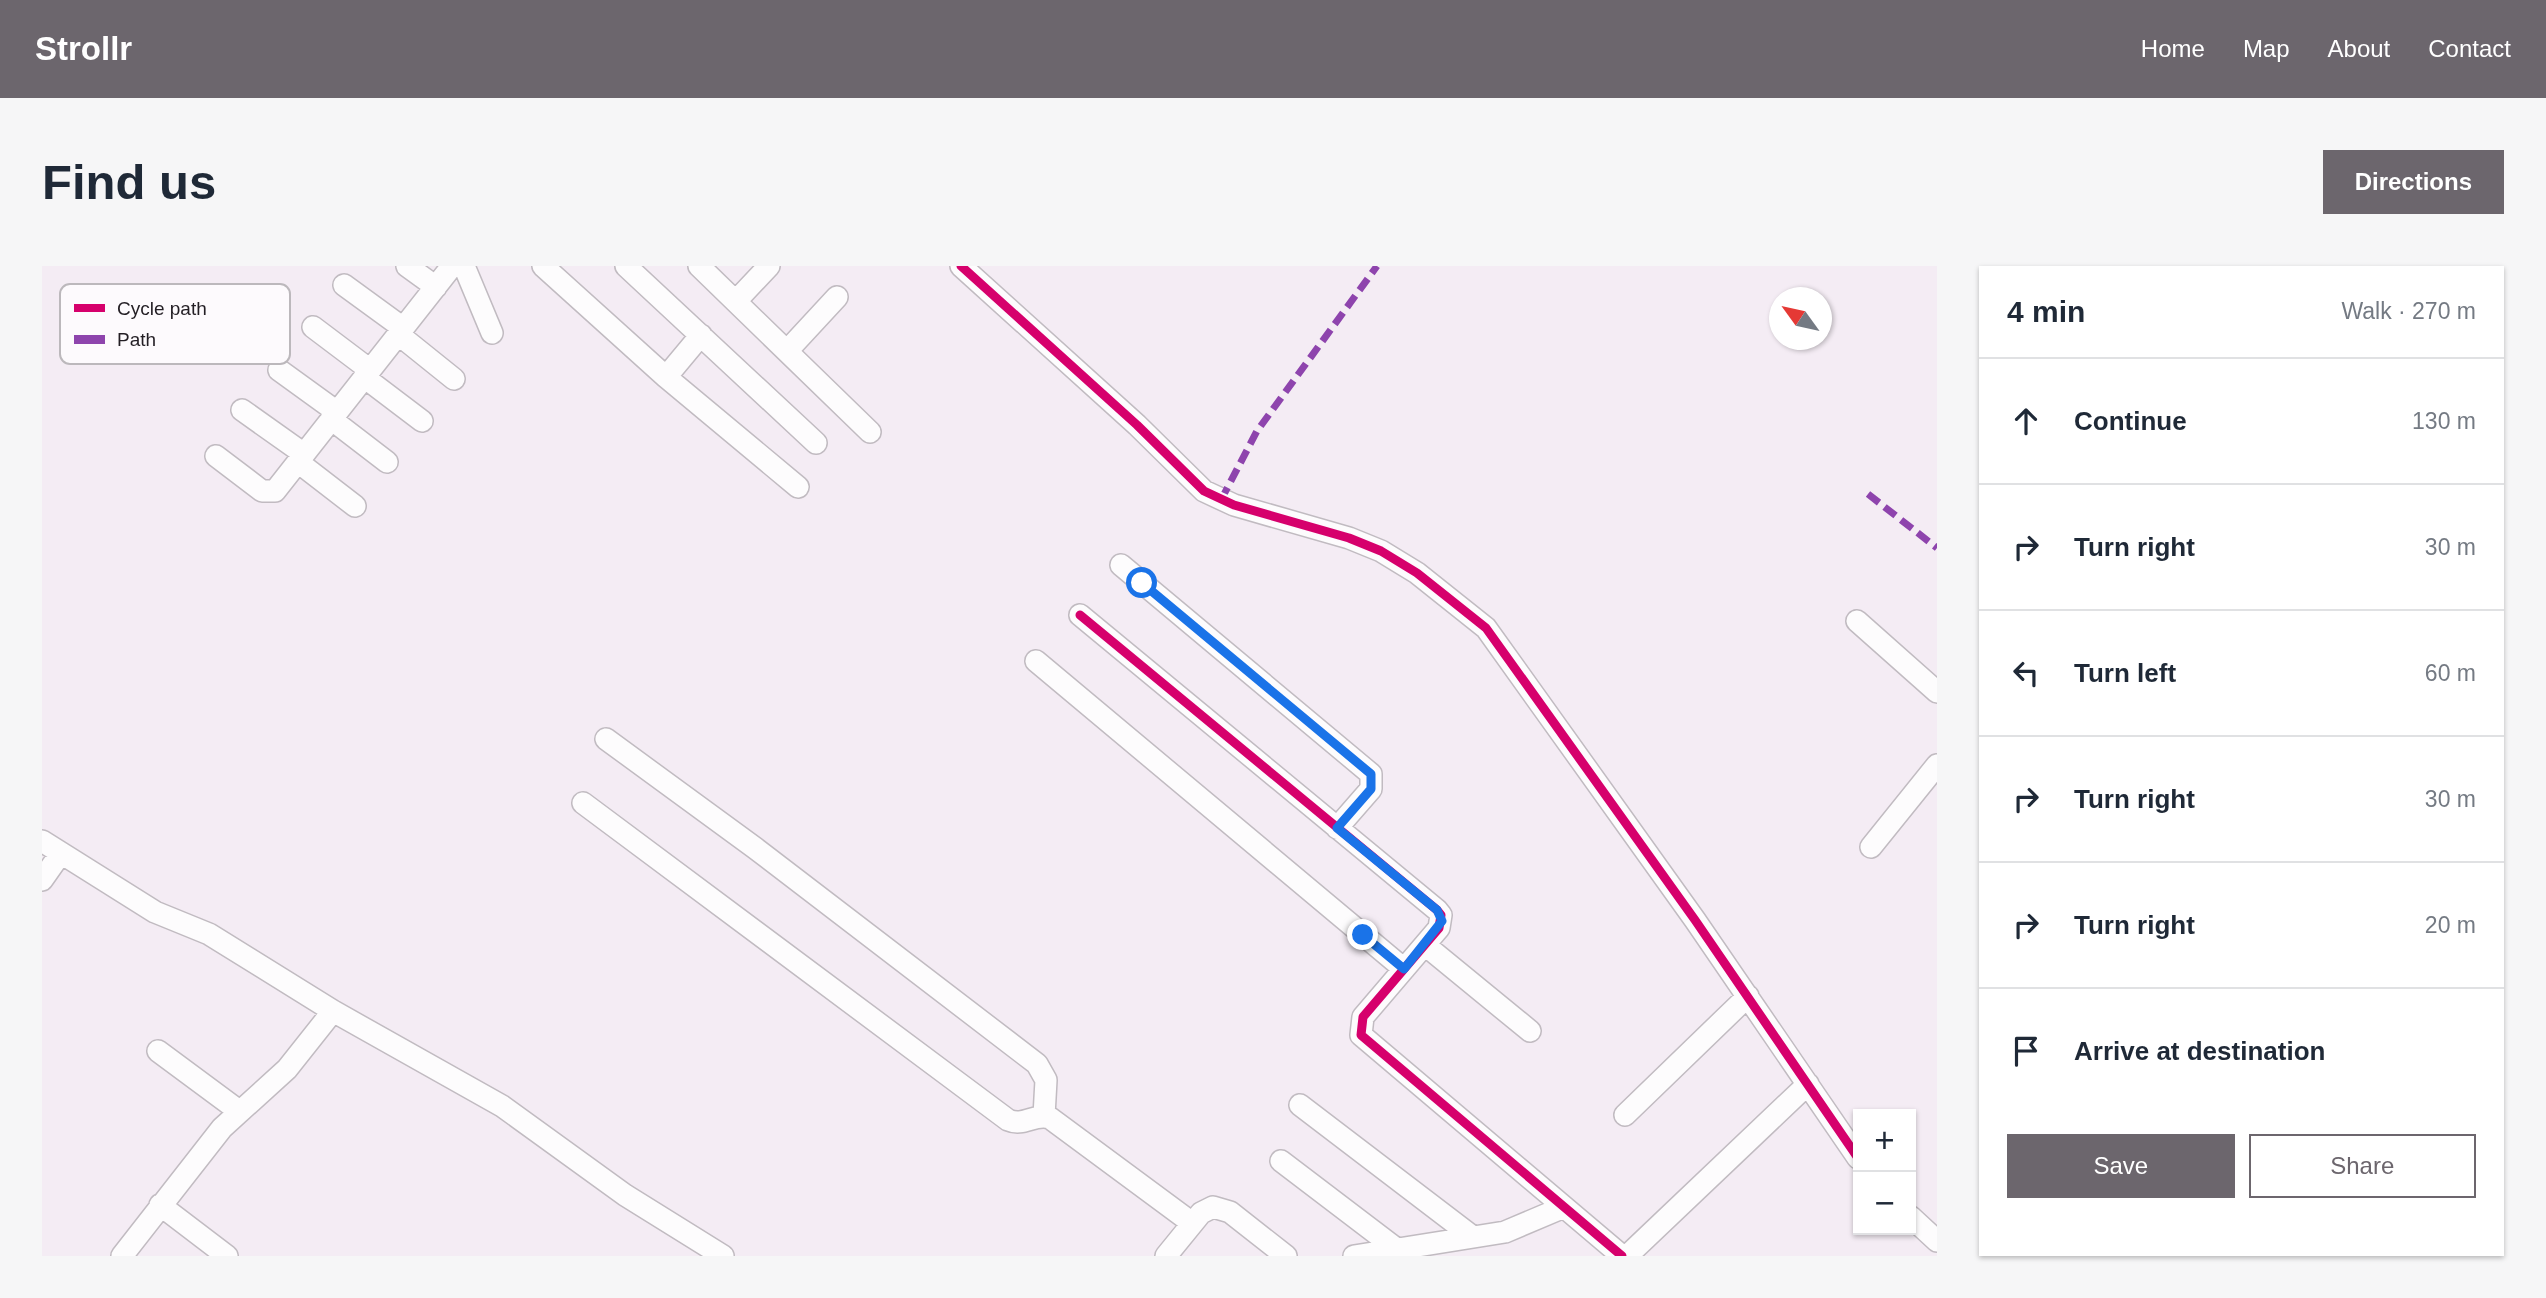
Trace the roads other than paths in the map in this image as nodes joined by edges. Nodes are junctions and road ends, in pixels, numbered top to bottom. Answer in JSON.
{"nodes":[{"id":1,"x":407,"y":266,"type":"edge"},
{"id":2,"x":452,"y":266,"type":"edge"},
{"id":3,"x":464,"y":266,"type":"edge"},
{"id":4,"x":543,"y":266,"type":"edge"},
{"id":5,"x":626,"y":266,"type":"edge"},
{"id":6,"x":699,"y":266,"type":"edge"},
{"id":7,"x":769,"y":266,"type":"edge"},
{"id":8,"x":961,"y":266,"type":"edge"},
{"id":9,"x":344,"y":285,"type":"dead end"},
{"id":10,"x":436,"y":286,"type":"junction"},
{"id":11,"x":837,"y":297,"type":"dead end"},
{"id":12,"x":737,"y":301,"type":"junction"},
{"id":13,"x":313,"y":327,"type":"dead end"},
{"id":14,"x":400,"y":331,"type":"junction"},
{"id":15,"x":492,"y":333,"type":"dead end"},
{"id":16,"x":701,"y":335,"type":"junction"},
{"id":17,"x":787,"y":351,"type":"junction"},
{"id":18,"x":279,"y":370,"type":"dead end"},
{"id":19,"x":367,"y":374,"type":"junction"},
{"id":20,"x":666,"y":377,"type":"junction"},
{"id":21,"x":454,"y":379,"type":"dead end"},
{"id":22,"x":242,"y":410,"type":"dead end"},
{"id":23,"x":334,"y":416,"type":"junction"},
{"id":24,"x":422,"y":421,"type":"dead end"},
{"id":25,"x":870,"y":432,"type":"dead end"},
{"id":26,"x":816,"y":443,"type":"dead end"},
{"id":27,"x":216,"y":456,"type":"dead end"},
{"id":28,"x":301,"y":458,"type":"junction"},
{"id":29,"x":387,"y":462,"type":"dead end"},
{"id":30,"x":798,"y":487,"type":"dead end"},
{"id":31,"x":355,"y":506,"type":"dead end"},
{"id":32,"x":1121,"y":565,"type":"dead end"},
{"id":33,"x":1080,"y":615,"type":"dead end"},
{"id":34,"x":1857,"y":621,"type":"dead end"},
{"id":35,"x":1036,"y":660,"type":"dead end"},
{"id":36,"x":1937,"y":692,"type":"edge"},
{"id":37,"x":606,"y":739,"type":"dead end"},
{"id":38,"x":1937,"y":765,"type":"edge"},
{"id":39,"x":583,"y":803,"type":"dead end"},
{"id":40,"x":1337,"y":828,"type":"junction"},
{"id":41,"x":42,"y":841,"type":"edge"},
{"id":42,"x":1871,"y":847,"type":"dead end"},
{"id":43,"x":61,"y":853,"type":"junction"},
{"id":44,"x":42,"y":880,"type":"edge"},
{"id":45,"x":1425,"y":945,"type":"junction"},
{"id":46,"x":1404,"y":969,"type":"junction"},
{"id":47,"x":1748,"y":996,"type":"junction"},
{"id":48,"x":333,"y":1010,"type":"junction"},
{"id":49,"x":1530,"y":1031,"type":"dead end"},
{"id":50,"x":158,"y":1051,"type":"dead end"},
{"id":51,"x":1808,"y":1084,"type":"junction"},
{"id":52,"x":1300,"y":1105,"type":"dead end"},
{"id":53,"x":239,"y":1111,"type":"junction"},
{"id":54,"x":1625,"y":1115,"type":"dead end"},
{"id":55,"x":1044,"y":1116,"type":"junction"},
{"id":56,"x":1853,"y":1151,"type":"edge"},
{"id":57,"x":1281,"y":1161,"type":"dead end"},
{"id":58,"x":160,"y":1205,"type":"junction"},
{"id":59,"x":1564,"y":1207,"type":"junction"},
{"id":60,"x":1916,"y":1222,"type":"edge"},
{"id":61,"x":1192,"y":1223,"type":"junction"},
{"id":62,"x":1473,"y":1237,"type":"junction"},
{"id":63,"x":1937,"y":1241,"type":"edge"},
{"id":64,"x":1398,"y":1250,"type":"junction"},
{"id":65,"x":122,"y":1256,"type":"edge"},
{"id":66,"x":227,"y":1256,"type":"edge"},
{"id":67,"x":723,"y":1256,"type":"edge"},
{"id":68,"x":1166,"y":1256,"type":"edge"},
{"id":69,"x":1286,"y":1256,"type":"edge"},
{"id":70,"x":1354,"y":1256,"type":"edge"},
{"id":71,"x":1625,"y":1256,"type":"edge"}],
"edges":[{"from":1,"to":10,"type":"street"},
{"from":2,"to":10,"type":"street"},
{"from":3,"to":15,"type":"street"},
{"from":4,"to":20,"type":"street"},
{"from":5,"to":16,"type":"street"},
{"from":6,"to":12,"type":"street"},
{"from":7,"to":12,"type":"street"},
{"from":8,"to":47,"type":"street"},
{"from":9,"to":14,"type":"street"},
{"from":10,"to":14,"type":"street"},
{"from":11,"to":17,"type":"street"},
{"from":12,"to":17,"type":"street"},
{"from":13,"to":19,"type":"street"},
{"from":14,"to":19,"type":"street"},
{"from":14,"to":21,"type":"street"},
{"from":16,"to":20,"type":"street"},
{"from":16,"to":26,"type":"street"},
{"from":17,"to":25,"type":"street"},
{"from":18,"to":23,"type":"street"},
{"from":19,"to":23,"type":"street"},
{"from":19,"to":24,"type":"street"},
{"from":20,"to":30,"type":"street"},
{"from":22,"to":28,"type":"street"},
{"from":23,"to":28,"type":"street"},
{"from":23,"to":29,"type":"street"},
{"from":27,"to":28,"type":"street"},
{"from":28,"to":31,"type":"street"},
{"from":32,"to":40,"type":"street"},
{"from":33,"to":40,"type":"street"},
{"from":34,"to":36,"type":"street"},
{"from":35,"to":46,"type":"street"},
{"from":37,"to":55,"type":"street"},
{"from":38,"to":42,"type":"street"},
{"from":39,"to":55,"type":"street"},
{"from":40,"to":45,"type":"street"},
{"from":41,"to":43,"type":"street"},
{"from":43,"to":44,"type":"street"},
{"from":43,"to":48,"type":"street"},
{"from":45,"to":46,"type":"street"},
{"from":45,"to":49,"type":"street"},
{"from":46,"to":59,"type":"street"},
{"from":47,"to":51,"type":"street"},
{"from":47,"to":54,"type":"street"},
{"from":48,"to":53,"type":"street"},
{"from":48,"to":67,"type":"street"},
{"from":50,"to":53,"type":"street"},
{"from":51,"to":56,"type":"street"},
{"from":51,"to":71,"type":"street"},
{"from":52,"to":62,"type":"street"},
{"from":53,"to":58,"type":"street"},
{"from":55,"to":61,"type":"street"},
{"from":57,"to":64,"type":"street"},
{"from":58,"to":65,"type":"street"},
{"from":58,"to":66,"type":"street"},
{"from":59,"to":62,"type":"street"},
{"from":59,"to":71,"type":"street"},
{"from":60,"to":63,"type":"street"},
{"from":61,"to":68,"type":"street"},
{"from":61,"to":69,"type":"street"},
{"from":62,"to":64,"type":"street"},
{"from":64,"to":70,"type":"street"}]}
